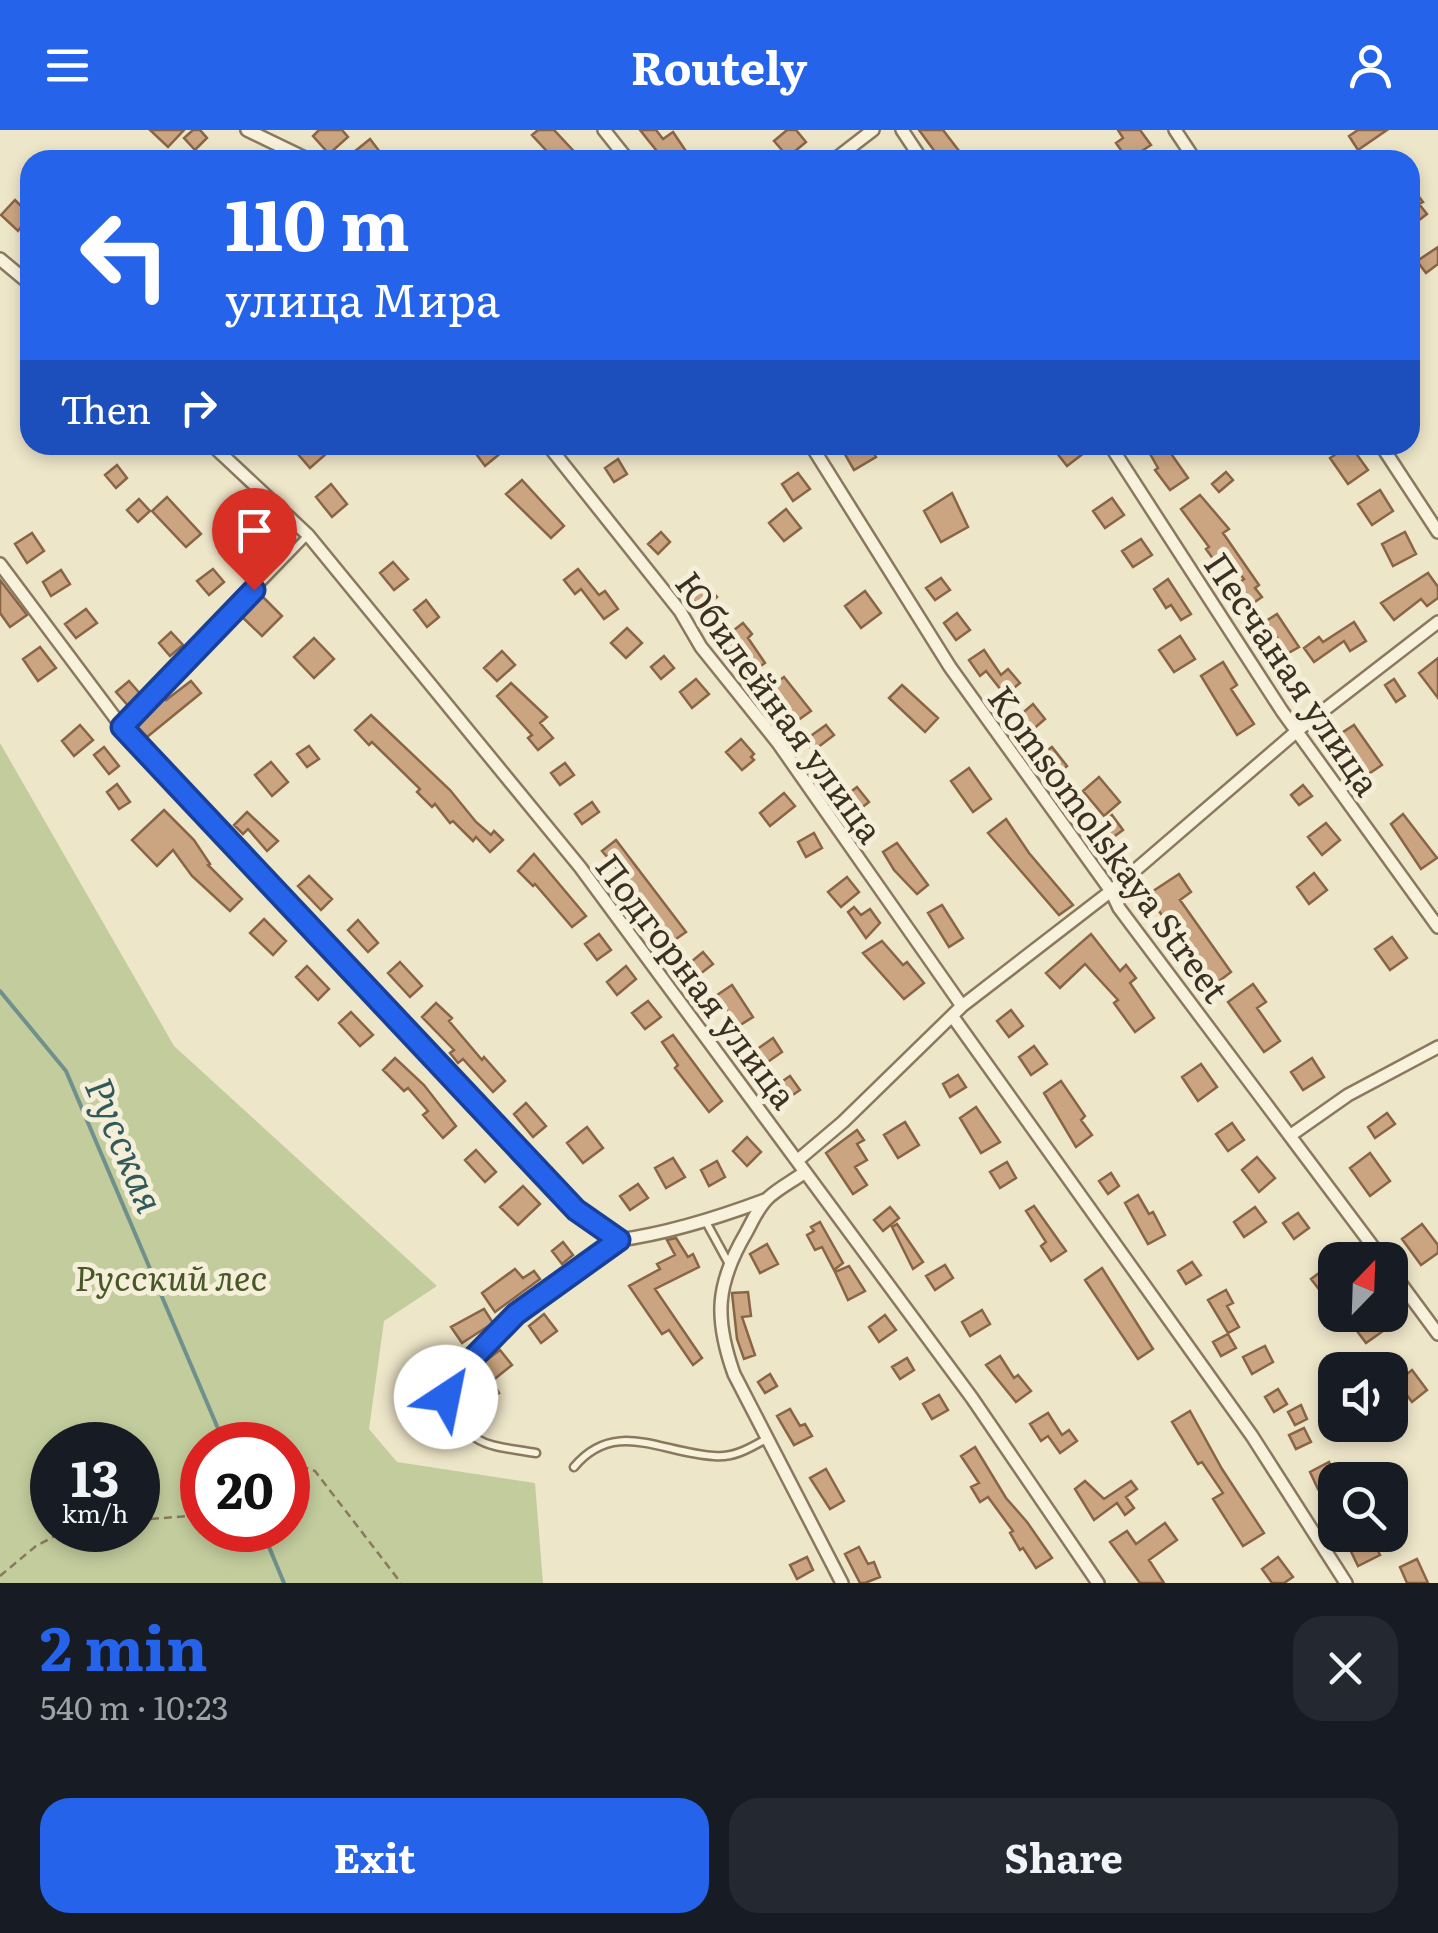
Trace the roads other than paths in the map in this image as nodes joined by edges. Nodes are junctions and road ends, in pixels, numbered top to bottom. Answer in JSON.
{"nodes":[{"id":1,"x":247,"y":130,"type":"edge"},
{"id":2,"x":604,"y":130,"type":"edge"},
{"id":3,"x":873,"y":130,"type":"edge"},
{"id":4,"x":288,"y":150,"type":"edge"},
{"id":5,"x":620,"y":150,"type":"edge"},
{"id":6,"x":847,"y":150,"type":"edge"},
{"id":7,"x":0,"y":259,"type":"edge"},
{"id":8,"x":20,"y":276,"type":"edge"},
{"id":9,"x":223,"y":455,"type":"edge"},
{"id":10,"x":556,"y":455,"type":"edge"},
{"id":11,"x":816,"y":455,"type":"edge"},
{"id":12,"x":1117,"y":455,"type":"edge"},
{"id":13,"x":1388,"y":455,"type":"edge"},
{"id":14,"x":1438,"y":532,"type":"edge"},
{"id":15,"x":308,"y":535,"type":"junction"},
{"id":16,"x":0,"y":564,"type":"edge"},
{"id":17,"x":1438,"y":622,"type":"edge"},
{"id":18,"x":122,"y":727,"type":"junction"},
{"id":19,"x":1297,"y":732,"type":"junction"},
{"id":20,"x":1111,"y":891,"type":"junction"},
{"id":21,"x":1438,"y":927,"type":"edge"},
{"id":22,"x":962,"y":1006,"type":"junction"},
{"id":23,"x":954,"y":1017,"type":"junction"},
{"id":24,"x":1438,"y":1047,"type":"edge"},
{"id":25,"x":1291,"y":1135,"type":"junction"},
{"id":26,"x":801,"y":1166,"type":"junction"},
{"id":27,"x":765,"y":1200,"type":"junction"},
{"id":28,"x":706,"y":1222,"type":"junction"},
{"id":29,"x":619,"y":1240,"type":"junction"},
{"id":30,"x":1370,"y":1242,"type":"edge"},
{"id":31,"x":730,"y":1264,"type":"junction"},
{"id":32,"x":1408,"y":1293,"type":"edge"},
{"id":33,"x":1438,"y":1334,"type":"edge"},
{"id":34,"x":766,"y":1439,"type":"junction"},
{"id":35,"x":536,"y":1454,"type":"dead end"},
{"id":36,"x":574,"y":1467,"type":"dead end"},
{"id":37,"x":842,"y":1583,"type":"edge"},
{"id":38,"x":1098,"y":1583,"type":"edge"},
{"id":39,"x":1346,"y":1583,"type":"edge"}],
"edges":[{"from":1,"to":4,"type":"street"},
{"from":2,"to":5,"type":"street"},
{"from":3,"to":6,"type":"street"},
{"from":7,"to":8,"type":"street"},
{"from":9,"to":15,"type":"street","name":"Подгорная улица"},
{"from":10,"to":22,"type":"street","name":"Юбилейная улица"},
{"from":11,"to":20,"type":"street","name":"Komsomolskaya Street"},
{"from":12,"to":19,"type":"street","name":"Песчаная улица"},
{"from":13,"to":14,"type":"street"},
{"from":15,"to":18,"type":"lane"},
{"from":15,"to":26,"type":"street","name":"Подгорная улица"},
{"from":16,"to":18,"type":"street"},
{"from":17,"to":19,"type":"street"},
{"from":18,"to":29,"type":"street"},
{"from":19,"to":20,"type":"street"},
{"from":19,"to":21,"type":"street","name":"Песчаная улица"},
{"from":20,"to":22,"type":"street"},
{"from":20,"to":25,"type":"street","name":"Komsomolskaya Street"},
{"from":22,"to":23,"type":"street"},
{"from":23,"to":26,"type":"street"},
{"from":23,"to":39,"type":"street"},
{"from":24,"to":25,"type":"street"},
{"from":25,"to":30,"type":"street","name":"Komsomolskaya Street"},
{"from":26,"to":27,"type":"street"},
{"from":26,"to":38,"type":"street","name":"Подгорная улица"},
{"from":27,"to":28,"type":"street"},
{"from":27,"to":31,"type":"street"},
{"from":28,"to":29,"type":"street"},
{"from":28,"to":31,"type":"lane"},
{"from":29,"to":35,"type":"lane"},
{"from":31,"to":34,"type":"street"},
{"from":32,"to":33,"type":"street"},
{"from":34,"to":36,"type":"lane"},
{"from":34,"to":37,"type":"street"}]}
